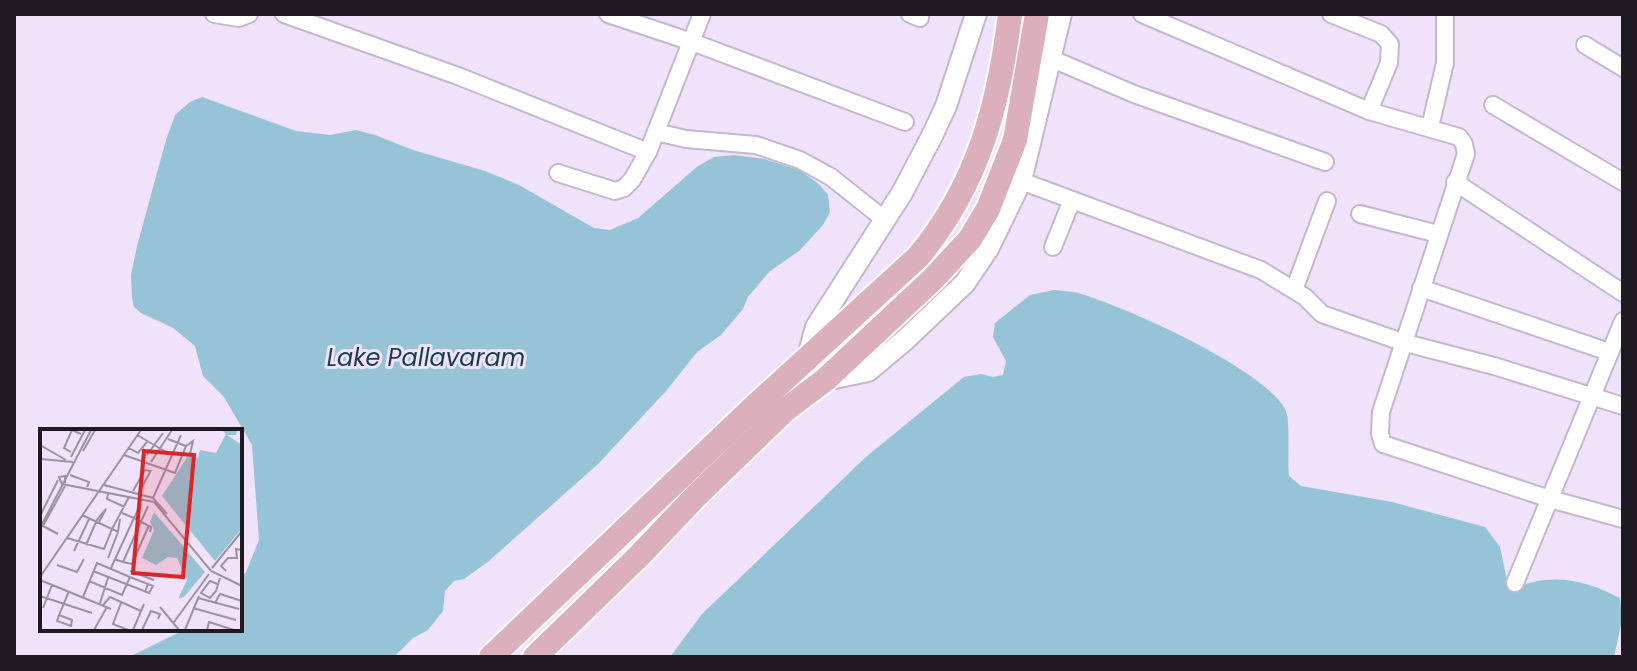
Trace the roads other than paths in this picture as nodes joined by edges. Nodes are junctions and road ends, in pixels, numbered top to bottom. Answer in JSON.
{"nodes":[{"id":1,"x":214,"y":14,"type":"edge"},
{"id":2,"x":249,"y":14,"type":"edge"},
{"id":3,"x":284,"y":14,"type":"edge"},
{"id":4,"x":608,"y":14,"type":"edge"},
{"id":5,"x":702,"y":14,"type":"edge"},
{"id":6,"x":976,"y":14,"type":"edge"},
{"id":7,"x":1010,"y":14,"type":"edge"},
{"id":8,"x":1037,"y":14,"type":"edge"},
{"id":9,"x":1061,"y":14,"type":"edge"},
{"id":10,"x":1142,"y":14,"type":"edge"},
{"id":11,"x":1331,"y":14,"type":"edge"},
{"id":12,"x":1445,"y":14,"type":"edge"},
{"id":13,"x":692,"y":42,"type":"junction"},
{"id":14,"x":1585,"y":45,"type":"dead end"},
{"id":15,"x":1050,"y":58,"type":"junction"},
{"id":16,"x":1623,"y":68,"type":"edge"},
{"id":17,"x":1493,"y":105,"type":"dead end"},
{"id":18,"x":1369,"y":111,"type":"junction"},
{"id":19,"x":905,"y":122,"type":"dead end"},
{"id":20,"x":1430,"y":127,"type":"junction"},
{"id":21,"x":656,"y":132,"type":"junction"},
{"id":22,"x":648,"y":152,"type":"junction"},
{"id":23,"x":1325,"y":162,"type":"dead end"},
{"id":24,"x":558,"y":173,"type":"dead end"},
{"id":25,"x":1021,"y":181,"type":"junction"},
{"id":26,"x":1455,"y":182,"type":"junction"},
{"id":27,"x":1623,"y":182,"type":"edge"},
{"id":28,"x":1072,"y":200,"type":"junction"},
{"id":29,"x":1327,"y":201,"type":"dead end"},
{"id":30,"x":1360,"y":214,"type":"dead end"},
{"id":31,"x":885,"y":220,"type":"junction"},
{"id":32,"x":1438,"y":234,"type":"junction"},
{"id":33,"x":1053,"y":247,"type":"dead end"},
{"id":34,"x":1421,"y":288,"type":"junction"},
{"id":35,"x":1294,"y":290,"type":"junction"},
{"id":36,"x":1623,"y":293,"type":"edge"},
{"id":37,"x":1623,"y":321,"type":"edge"},
{"id":38,"x":1402,"y":342,"type":"junction"},
{"id":39,"x":1609,"y":352,"type":"junction"},
{"id":40,"x":807,"y":361,"type":"junction"},
{"id":41,"x":825,"y":380,"type":"junction"},
{"id":42,"x":1592,"y":397,"type":"junction"},
{"id":43,"x":1623,"y":406,"type":"edge"},
{"id":44,"x":1550,"y":499,"type":"junction"},
{"id":45,"x":1623,"y":519,"type":"edge"},
{"id":46,"x":1515,"y":583,"type":"dead end"},
{"id":47,"x":491,"y":657,"type":"edge"},
{"id":48,"x":535,"y":657,"type":"edge"}],
"edges":[{"from":1,"to":2,"type":"street"},
{"from":3,"to":22,"type":"street"},
{"from":4,"to":13,"type":"street"},
{"from":5,"to":13,"type":"street"},
{"from":6,"to":31,"type":"street"},
{"from":7,"to":40,"type":"main road"},
{"from":8,"to":41,"type":"main road"},
{"from":9,"to":15,"type":"street"},
{"from":10,"to":18,"type":"street"},
{"from":11,"to":18,"type":"street"},
{"from":12,"to":20,"type":"street"},
{"from":13,"to":19,"type":"street"},
{"from":13,"to":21,"type":"street"},
{"from":14,"to":16,"type":"street"},
{"from":15,"to":23,"type":"street"},
{"from":15,"to":25,"type":"street"},
{"from":17,"to":27,"type":"street"},
{"from":18,"to":20,"type":"street"},
{"from":20,"to":26,"type":"street"},
{"from":21,"to":22,"type":"street"},
{"from":21,"to":31,"type":"street"},
{"from":22,"to":24,"type":"street"},
{"from":25,"to":28,"type":"street"},
{"from":25,"to":41,"type":"street"},
{"from":26,"to":32,"type":"street"},
{"from":26,"to":36,"type":"street"},
{"from":28,"to":33,"type":"street"},
{"from":28,"to":35,"type":"street"},
{"from":29,"to":35,"type":"street"},
{"from":30,"to":32,"type":"street"},
{"from":31,"to":40,"type":"street"},
{"from":32,"to":34,"type":"street"},
{"from":34,"to":38,"type":"street"},
{"from":34,"to":39,"type":"street"},
{"from":35,"to":38,"type":"street"},
{"from":37,"to":39,"type":"street"},
{"from":38,"to":42,"type":"street"},
{"from":38,"to":44,"type":"street"},
{"from":39,"to":42,"type":"street"},
{"from":40,"to":47,"type":"main road"},
{"from":41,"to":48,"type":"main road"},
{"from":42,"to":43,"type":"street"},
{"from":42,"to":44,"type":"street"},
{"from":44,"to":45,"type":"street"},
{"from":44,"to":46,"type":"street"}]}
